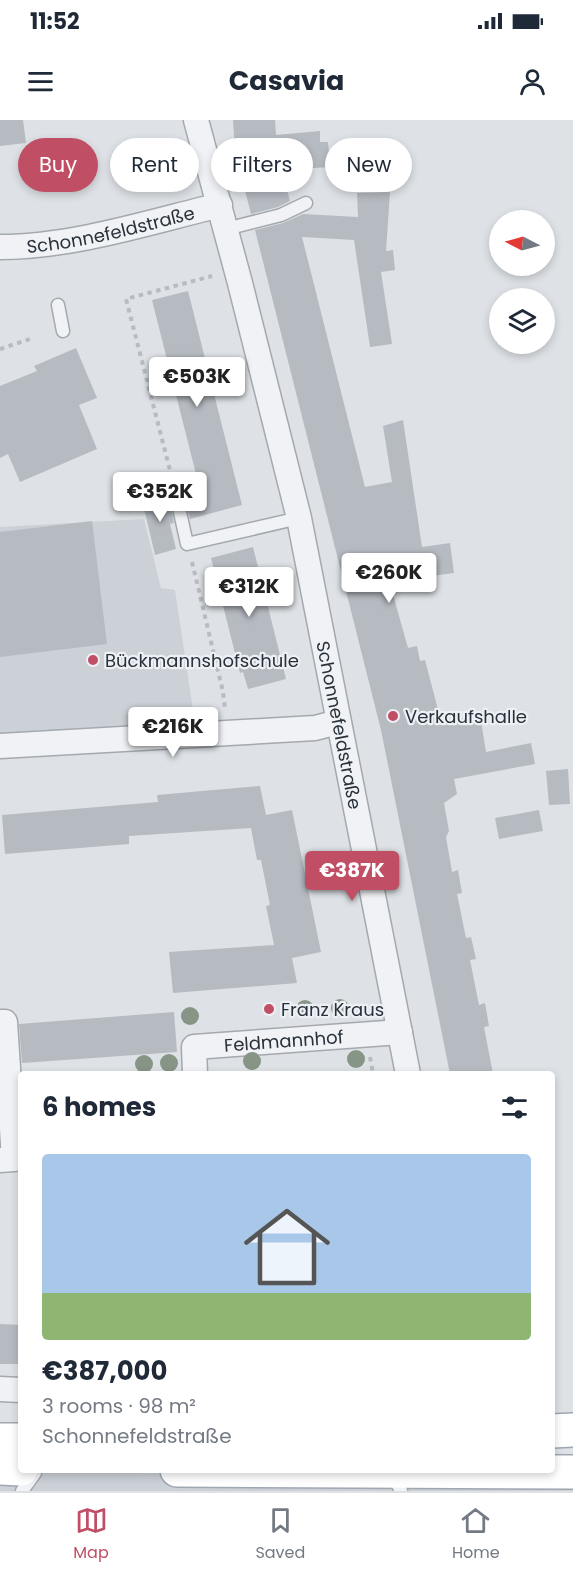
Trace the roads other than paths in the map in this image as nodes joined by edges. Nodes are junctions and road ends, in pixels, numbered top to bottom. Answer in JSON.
{"nodes":[{"id":1,"x":196,"y":120,"type":"edge"},
{"id":2,"x":306,"y":203,"type":"dead end"},
{"id":3,"x":220,"y":205,"type":"junction"},
{"id":4,"x":226,"y":229,"type":"junction"},
{"id":5,"x":0,"y":247,"type":"edge"},
{"id":6,"x":58,"y":305,"type":"dead end"},
{"id":7,"x":63,"y":331,"type":"dead end"},
{"id":8,"x":176,"y":494,"type":"road end"},
{"id":9,"x":299,"y":518,"type":"junction"},
{"id":10,"x":338,"y":722,"type":"junction"},
{"id":11,"x":0,"y":746,"type":"edge"},
{"id":12,"x":0,"y":1022,"type":"edge"},
{"id":13,"x":399,"y":1032,"type":"junction"},
{"id":14,"x":195,"y":1071,"type":"edge"},
{"id":15,"x":407,"y":1071,"type":"edge"},
{"id":16,"x":15,"y":1090,"type":"edge"},
{"id":17,"x":0,"y":1161,"type":"edge"},
{"id":18,"x":0,"y":1389,"type":"edge"},
{"id":19,"x":18,"y":1390,"type":"edge"},
{"id":20,"x":573,"y":1430,"type":"edge"},
{"id":21,"x":555,"y":1431,"type":"edge"},
{"id":22,"x":0,"y":1440,"type":"edge"},
{"id":23,"x":18,"y":1440,"type":"edge"},
{"id":24,"x":0,"y":1468,"type":"edge"},
{"id":25,"x":18,"y":1469,"type":"edge"},
{"id":26,"x":555,"y":1472,"type":"edge"},
{"id":27,"x":573,"y":1472,"type":"edge"},
{"id":28,"x":35,"y":1473,"type":"edge"},
{"id":29,"x":237,"y":1473,"type":"edge"},
{"id":30,"x":516,"y":1473,"type":"edge"},
{"id":31,"x":459,"y":1474,"type":"edge"},
{"id":32,"x":396,"y":1481,"type":"edge"},
{"id":33,"x":22,"y":1491,"type":"edge"}],
"edges":[{"from":1,"to":3,"type":"street","name":"Schonnefeldstraße"},
{"from":2,"to":4,"type":"lane"},
{"from":3,"to":4,"type":"street","name":"Schonnefeldstraße"},
{"from":3,"to":5,"type":"street","name":"Schonnefeldstraße"},
{"from":4,"to":9,"type":"street","name":"Schonnefeldstraße"},
{"from":6,"to":7,"type":"lane"},
{"from":8,"to":9,"type":"lane"},
{"from":9,"to":10,"type":"street","name":"Schonnefeldstraße"},
{"from":10,"to":11,"type":"street"},
{"from":10,"to":13,"type":"street","name":"Schonnefeldstraße"},
{"from":12,"to":16,"type":"street"},
{"from":13,"to":14,"type":"street","name":"Feldmannhof"},
{"from":13,"to":15,"type":"street","name":"Schonnefeldstraße"},
{"from":16,"to":17,"type":"street"},
{"from":18,"to":19,"type":"street"},
{"from":20,"to":21,"type":"main road"},
{"from":22,"to":23,"type":"main road"},
{"from":24,"to":25,"type":"main road"},
{"from":26,"to":27,"type":"main road"},
{"from":28,"to":33,"type":"lane"},
{"from":29,"to":32,"type":"main road"},
{"from":30,"to":31,"type":"main road"},
{"from":31,"to":32,"type":"main road"}]}
